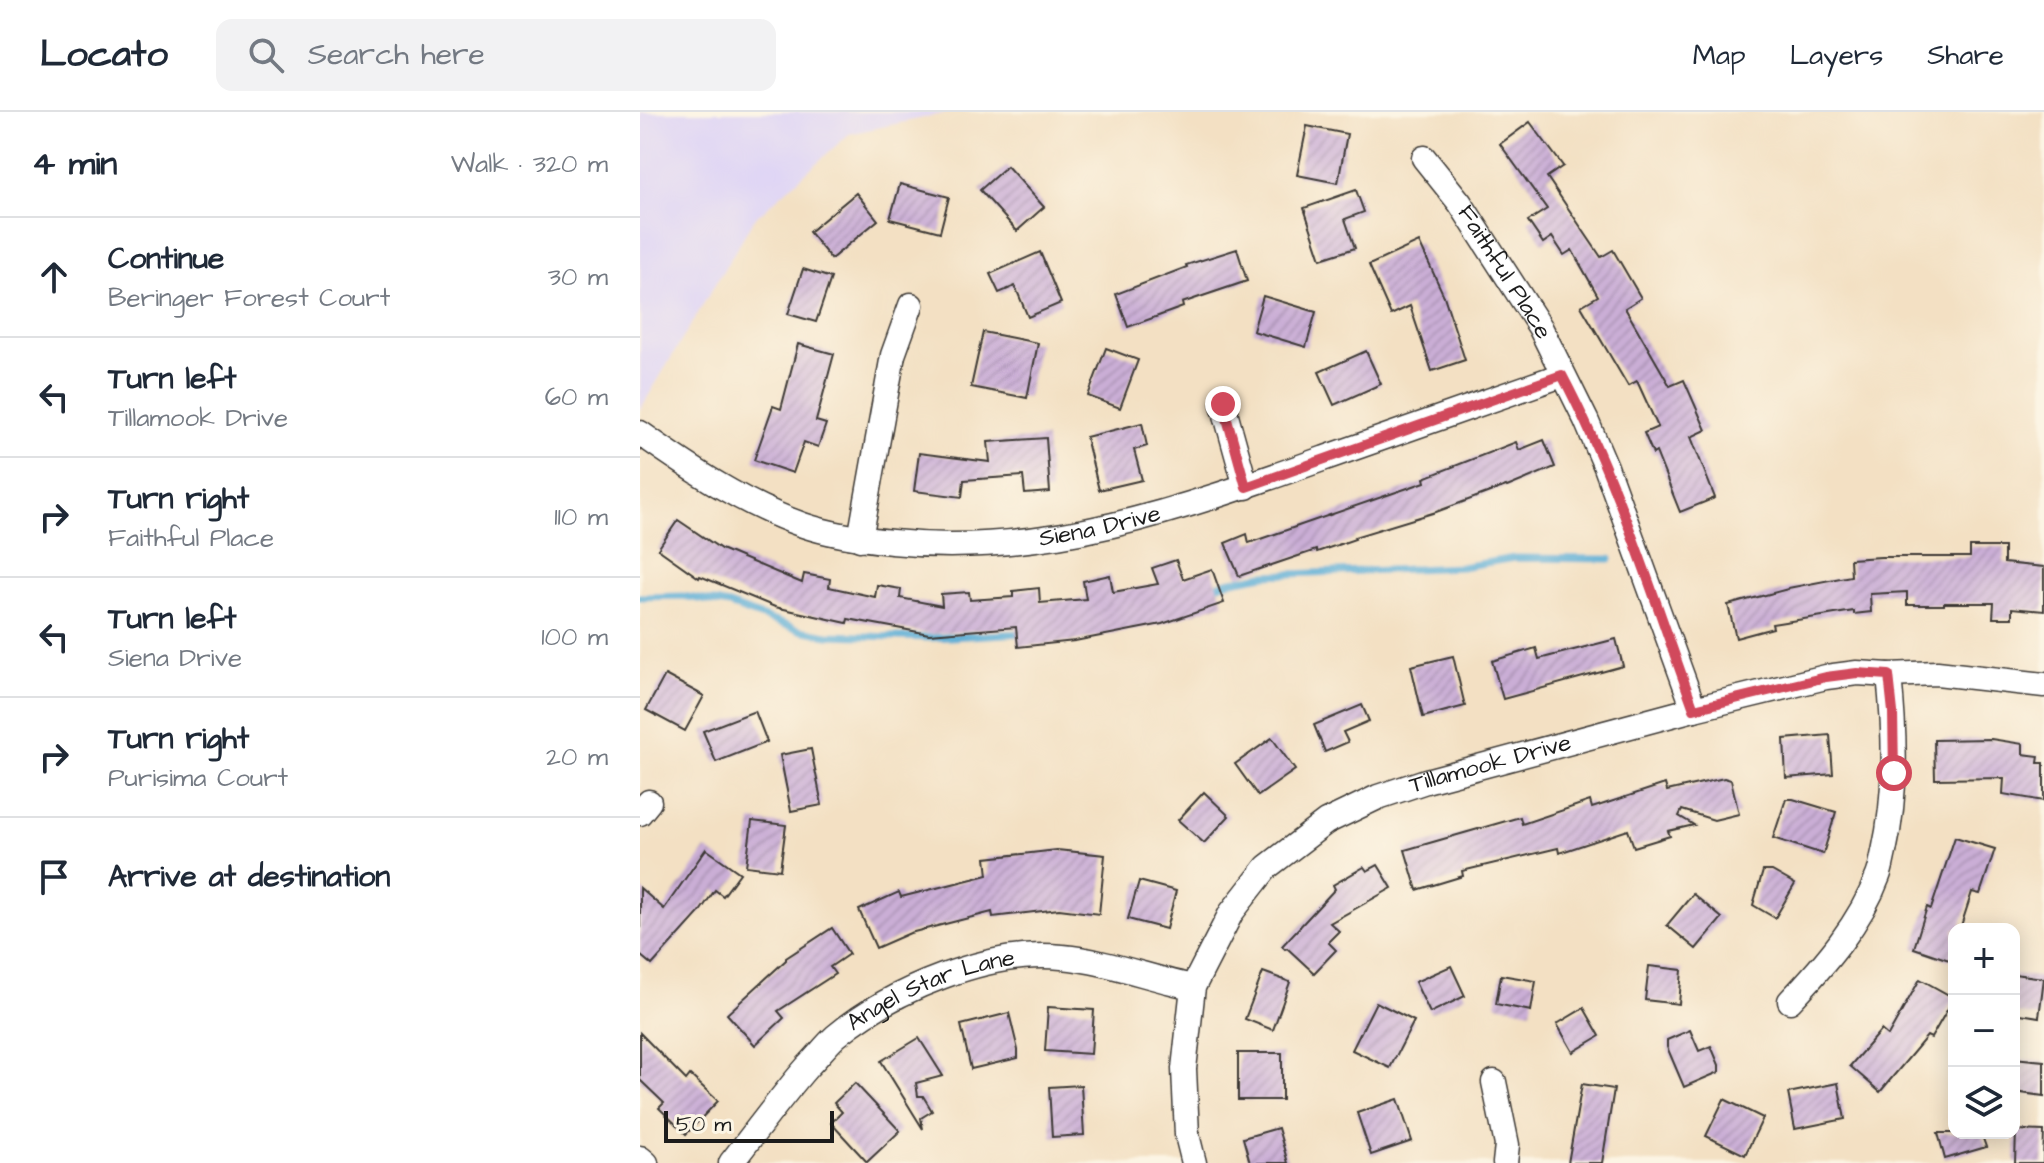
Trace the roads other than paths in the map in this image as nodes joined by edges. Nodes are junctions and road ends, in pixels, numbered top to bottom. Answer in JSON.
{"nodes":[{"id":1,"x":1424,"y":158,"type":"dead end"},
{"id":2,"x":911,"y":305,"type":"dead end"},
{"id":3,"x":1562,"y":375,"type":"junction"},
{"id":4,"x":1223,"y":404,"type":"dead end"},
{"id":5,"x":640,"y":433,"type":"edge"},
{"id":6,"x":1246,"y":487,"type":"junction"},
{"id":7,"x":860,"y":539,"type":"junction"},
{"id":8,"x":1889,"y":675,"type":"junction"},
{"id":9,"x":2044,"y":685,"type":"edge"},
{"id":10,"x":1694,"y":709,"type":"junction"},
{"id":11,"x":1193,"y":987,"type":"junction"},
{"id":12,"x":1790,"y":1001,"type":"dead end"},
{"id":13,"x":1494,"y":1082,"type":"dead end"},
{"id":14,"x":640,"y":1158,"type":"edge"},
{"id":15,"x":646,"y":1163,"type":"edge"},
{"id":16,"x":731,"y":1163,"type":"edge"},
{"id":17,"x":1194,"y":1163,"type":"edge"},
{"id":18,"x":1505,"y":1163,"type":"edge"}],
"edges":[{"from":1,"to":3,"type":"street","name":"Faithful Place"},
{"from":2,"to":7,"type":"street"},
{"from":3,"to":6,"type":"street","name":"Siena Drive"},
{"from":3,"to":10,"type":"street","name":"Faithful Place"},
{"from":4,"to":6,"type":"street"},
{"from":5,"to":7,"type":"street","name":"Siena Drive"},
{"from":6,"to":7,"type":"street","name":"Siena Drive"},
{"from":8,"to":9,"type":"street","name":"Tillamook Drive"},
{"from":8,"to":10,"type":"street","name":"Tillamook Drive"},
{"from":8,"to":12,"type":"street"},
{"from":10,"to":11,"type":"street","name":"Tillamook Drive"},
{"from":11,"to":16,"type":"street","name":"Angel Star Lane"},
{"from":11,"to":17,"type":"street","name":"Tillamook Drive"},
{"from":13,"to":18,"type":"street"},
{"from":14,"to":15,"type":"street"}]}
